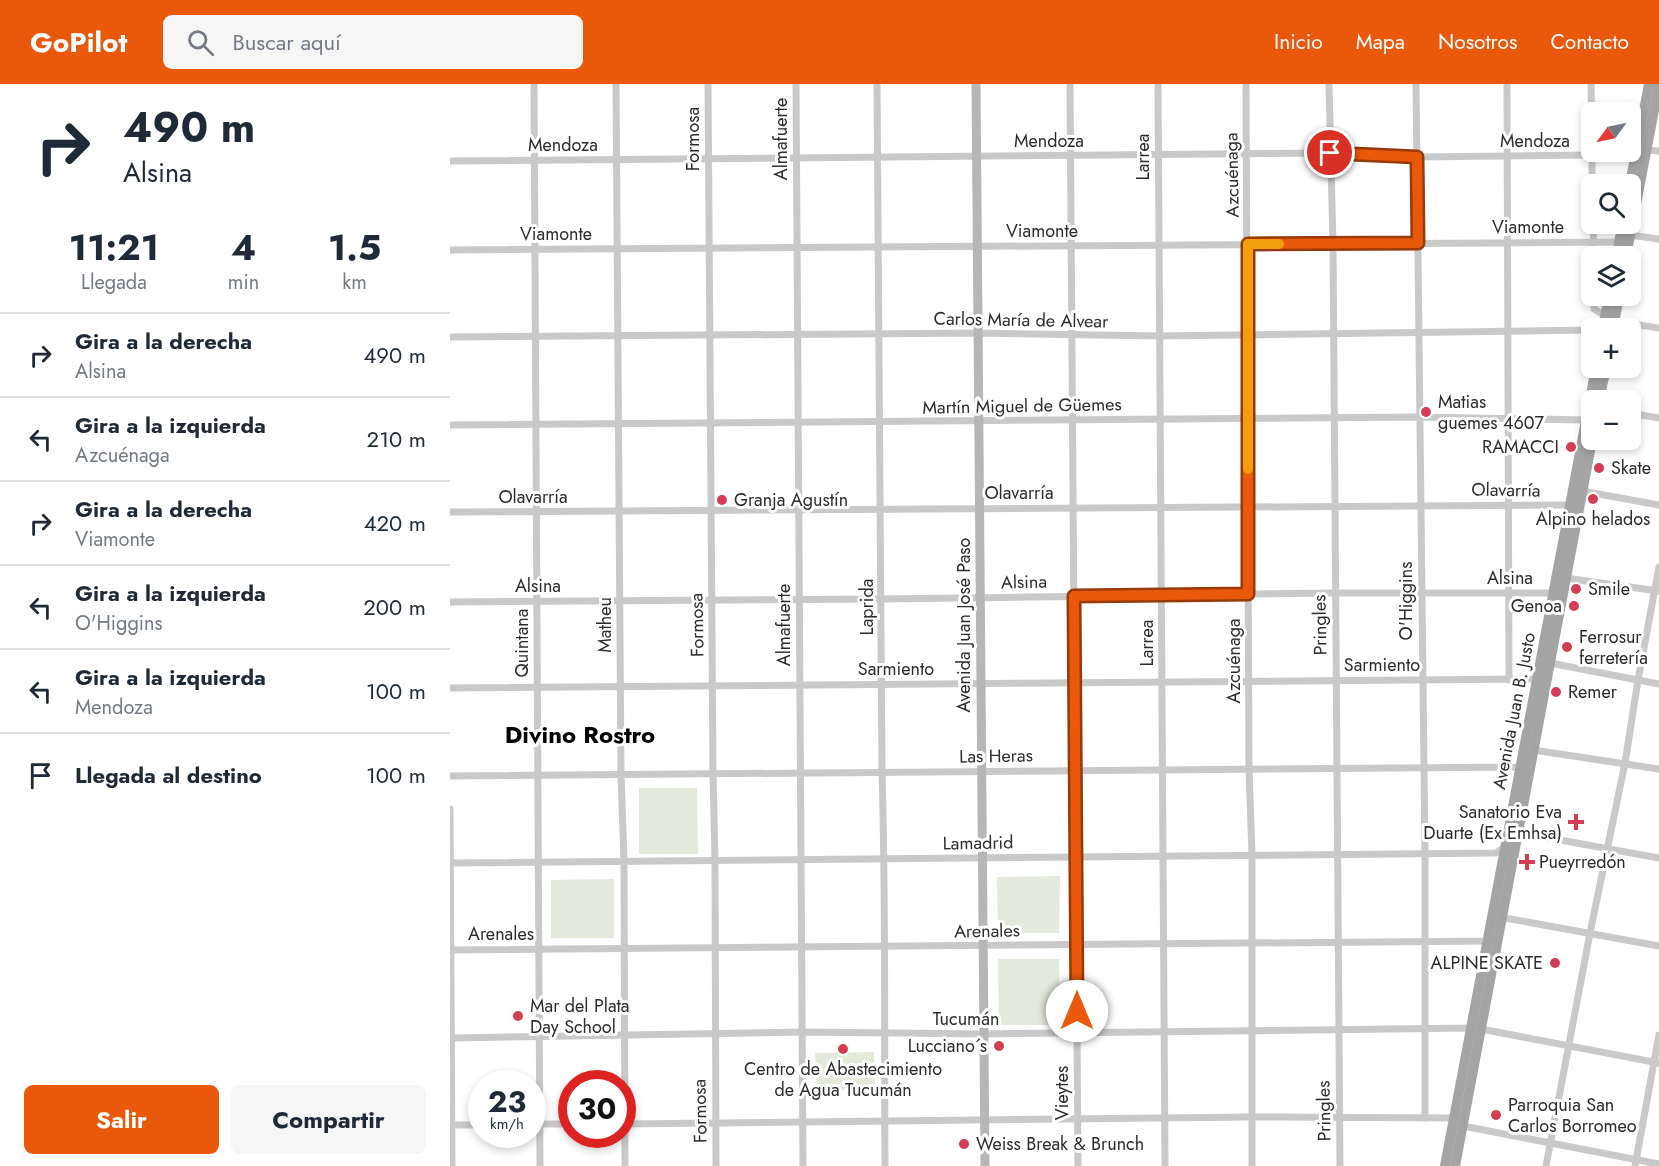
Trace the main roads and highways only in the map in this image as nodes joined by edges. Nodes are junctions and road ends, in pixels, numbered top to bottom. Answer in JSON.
{"nodes":[{"id":1,"x":976,"y":84,"type":"edge"},
{"id":2,"x":1649,"y":84,"type":"edge"},
{"id":3,"x":1659,"y":84,"type":"edge"},
{"id":4,"x":1641,"y":152,"type":"joint"},
{"id":5,"x":1640,"y":162,"type":"edge"},
{"id":6,"x":1628,"y":246,"type":"edge"},
{"id":7,"x":1582,"y":450,"type":"edge"},
{"id":8,"x":1590,"y":450,"type":"edge"},
{"id":9,"x":1561,"y":577,"type":"junction"},
{"id":10,"x":1558,"y":594,"type":"junction"},
{"id":11,"x":1476,"y":1028,"type":"junction"},
{"id":12,"x":985,"y":1166,"type":"edge"},
{"id":13,"x":1445,"y":1166,"type":"edge"},
{"id":14,"x":1455,"y":1166,"type":"edge"}],
"edges":[{"from":1,"to":12,"type":"main road","name":"Avenida Juan José Paso"},
{"from":2,"to":4,"type":"main road"},
{"from":3,"to":4,"type":"main road"},
{"from":5,"to":6,"type":"main road"},
{"from":7,"to":9,"type":"main road","name":"Avenida Juan B. Justo"},
{"from":8,"to":9,"type":"main road","name":"Avenida Juan B. Justo"},
{"from":9,"to":10,"type":"main road","name":"Avenida Juan B. Justo"},
{"from":10,"to":11,"type":"main road","name":"Avenida Juan B. Justo"},
{"from":10,"to":11,"type":"main road","name":"Avenida Juan B. Justo"},
{"from":11,"to":13,"type":"main road","name":"Avenida Juan B. Justo"},
{"from":11,"to":14,"type":"main road","name":"Avenida Juan B. Justo"}]}
